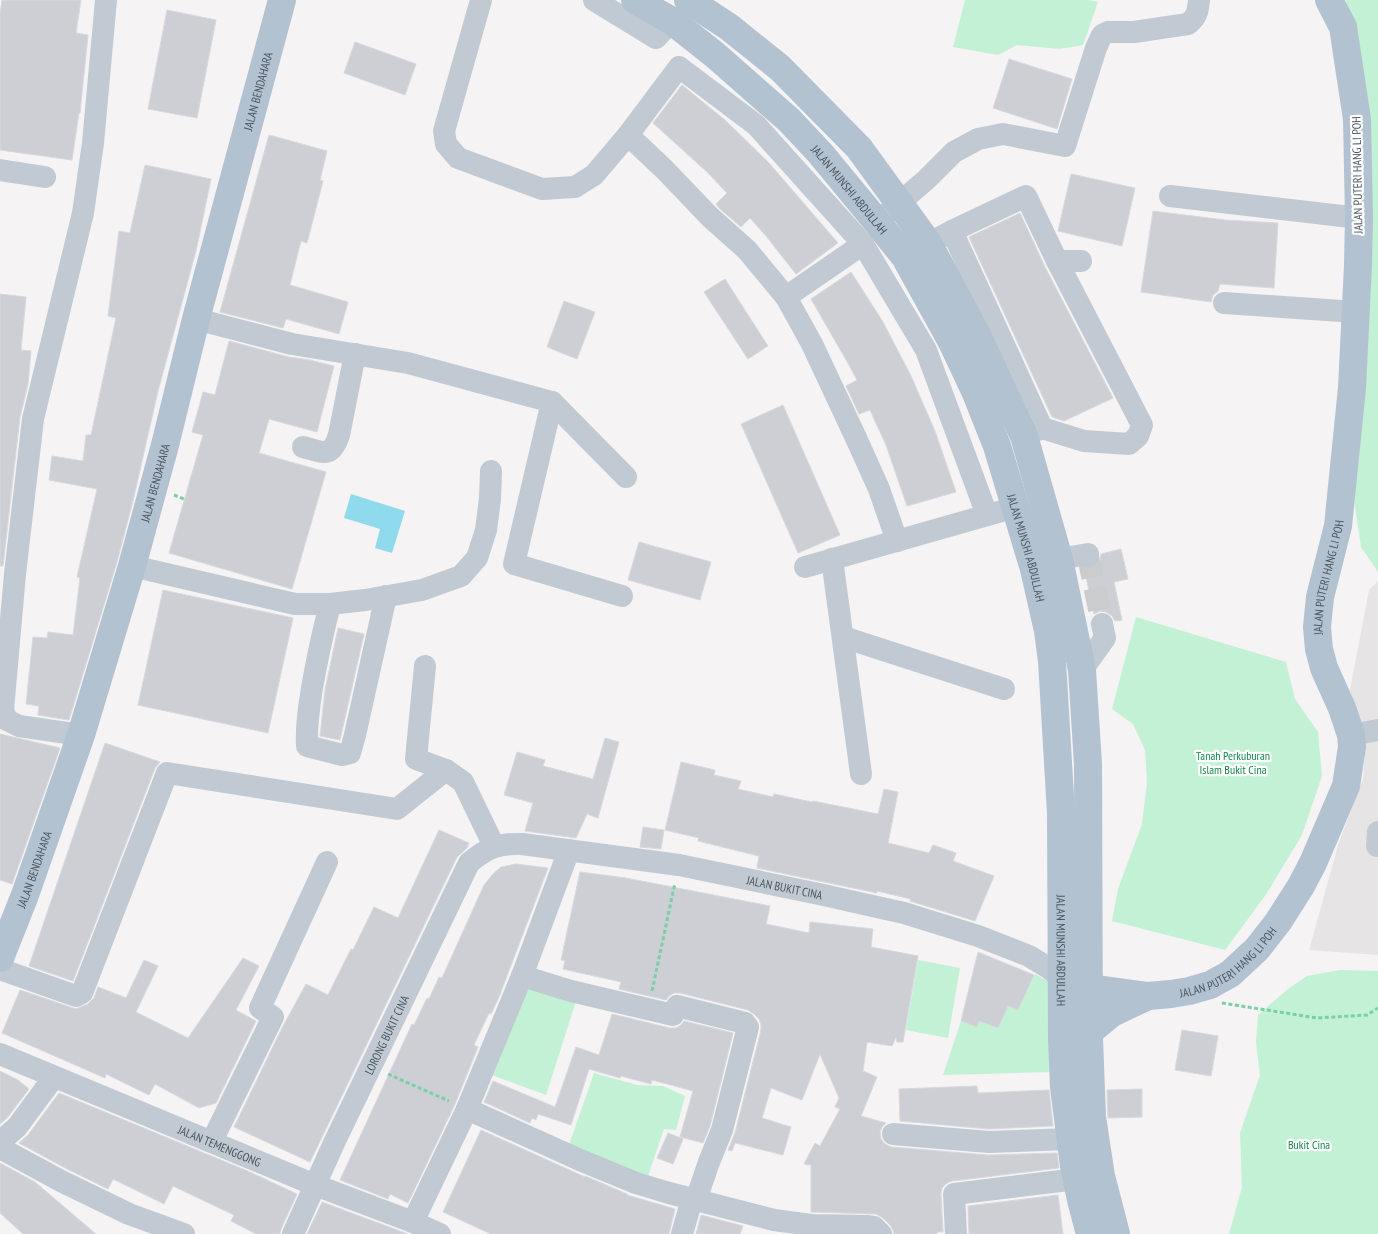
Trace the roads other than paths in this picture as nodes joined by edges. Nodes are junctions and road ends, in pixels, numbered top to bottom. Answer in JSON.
{"nodes":[{"id":1,"x":106,"y":0,"type":"edge"},
{"id":2,"x":282,"y":0,"type":"edge"},
{"id":3,"x":480,"y":0,"type":"edge"},
{"id":4,"x":594,"y":0,"type":"edge"},
{"id":5,"x":635,"y":0,"type":"edge"},
{"id":6,"x":688,"y":0,"type":"edge"},
{"id":7,"x":1199,"y":0,"type":"edge"},
{"id":8,"x":1329,"y":0,"type":"edge"},
{"id":9,"x":672,"y":21,"type":"junction"},
{"id":10,"x":628,"y":136,"type":"junction"},
{"id":11,"x":0,"y":170,"type":"edge"},
{"id":12,"x":45,"y":177,"type":"dead end"},
{"id":13,"x":1170,"y":196,"type":"dead end"},
{"id":14,"x":899,"y":203,"type":"junction"},
{"id":15,"x":1358,"y":218,"type":"junction"},
{"id":16,"x":870,"y":233,"type":"junction"},
{"id":17,"x":940,"y":237,"type":"junction"},
{"id":18,"x":905,"y":257,"type":"junction"},
{"id":19,"x":1057,"y":261,"type":"junction"},
{"id":20,"x":1080,"y":261,"type":"dead end"},
{"id":21,"x":786,"y":297,"type":"junction"},
{"id":22,"x":1224,"y":303,"type":"dead end"},
{"id":23,"x":1356,"y":312,"type":"junction"},
{"id":24,"x":196,"y":319,"type":"junction"},
{"id":25,"x":355,"y":354,"type":"junction"},
{"id":26,"x":552,"y":402,"type":"junction"},
{"id":27,"x":1033,"y":432,"type":"junction"},
{"id":28,"x":302,"y":446,"type":"dead end"},
{"id":29,"x":491,"y":471,"type":"dead end"},
{"id":30,"x":626,"y":478,"type":"dead end"},
{"id":31,"x":1044,"y":501,"type":"junction"},
{"id":32,"x":1016,"y":508,"type":"junction"},
{"id":33,"x":987,"y":514,"type":"junction"},
{"id":34,"x":897,"y":540,"type":"junction"},
{"id":35,"x":1088,"y":556,"type":"dead end"},
{"id":36,"x":832,"y":559,"type":"junction"},
{"id":37,"x":1059,"y":560,"type":"junction"},
{"id":38,"x":132,"y":566,"type":"junction"},
{"id":39,"x":805,"y":567,"type":"dead end"},
{"id":40,"x":386,"y":596,"type":"junction"},
{"id":41,"x":622,"y":596,"type":"dead end"},
{"id":42,"x":330,"y":604,"type":"junction"},
{"id":43,"x":1102,"y":624,"type":"tunnel mouth"},
{"id":44,"x":843,"y":636,"type":"junction"},
{"id":45,"x":425,"y":666,"type":"dead end"},
{"id":46,"x":1082,"y":670,"type":"junction"},
{"id":47,"x":1004,"y":689,"type":"dead end"},
{"id":48,"x":1378,"y":730,"type":"edge"},
{"id":49,"x":81,"y":735,"type":"junction"},
{"id":50,"x":1351,"y":735,"type":"junction"},
{"id":51,"x":446,"y":770,"type":"junction"},
{"id":52,"x":861,"y":774,"type":"dead end"},
{"id":53,"x":494,"y":846,"type":"junction"},
{"id":54,"x":569,"y":850,"type":"junction"},
{"id":55,"x":327,"y":862,"type":"dead end"},
{"id":56,"x":0,"y":958,"type":"edge"},
{"id":57,"x":0,"y":970,"type":"edge"},
{"id":58,"x":522,"y":976,"type":"junction"},
{"id":59,"x":1063,"y":980,"type":"junction"},
{"id":60,"x":1090,"y":988,"type":"junction"},
{"id":61,"x":1148,"y":996,"type":"junction"},
{"id":62,"x":1089,"y":1032,"type":"junction"},
{"id":63,"x":0,"y":1054,"type":"edge"},
{"id":64,"x":54,"y":1077,"type":"junction"},
{"id":65,"x":467,"y":1109,"type":"junction"},
{"id":66,"x":893,"y":1134,"type":"dead end"},
{"id":67,"x":1070,"y":1139,"type":"junction"},
{"id":68,"x":212,"y":1141,"type":"junction"},
{"id":69,"x":0,"y":1142,"type":"edge"},
{"id":70,"x":0,"y":1148,"type":"edge"},
{"id":71,"x":1077,"y":1178,"type":"junction"},
{"id":72,"x":315,"y":1185,"type":"junction"},
{"id":73,"x":694,"y":1200,"type":"junction"},
{"id":74,"x":413,"y":1222,"type":"junction"},
{"id":75,"x":184,"y":1234,"type":"edge"},
{"id":76,"x":293,"y":1234,"type":"edge"},
{"id":77,"x":440,"y":1234,"type":"edge"},
{"id":78,"x":682,"y":1234,"type":"edge"},
{"id":79,"x":881,"y":1234,"type":"edge"},
{"id":80,"x":956,"y":1234,"type":"edge"},
{"id":81,"x":1090,"y":1234,"type":"edge"},
{"id":82,"x":1116,"y":1234,"type":"edge"}],
"edges":[{"from":1,"to":49,"type":"street"},
{"from":2,"to":24,"type":"main road","name":"JALAN BENDAHARA"},
{"from":3,"to":10,"type":"street"},
{"from":4,"to":9,"type":"street"},
{"from":5,"to":9,"type":"main road","name":"JALAN MUNSHI ABDULLAH"},
{"from":6,"to":14,"type":"main road"},
{"from":7,"to":14,"type":"street"},
{"from":8,"to":15,"type":"main road","name":"JALAN PUTERI HANG LI POH"},
{"from":9,"to":16,"type":"main road","name":"JALAN MUNSHI ABDULLAH"},
{"from":10,"to":16,"type":"street"},
{"from":10,"to":21,"type":"street"},
{"from":11,"to":12,"type":"street"},
{"from":13,"to":15,"type":"street"},
{"from":14,"to":16,"type":"street"},
{"from":14,"to":17,"type":"main road"},
{"from":15,"to":23,"type":"main road","name":"JALAN PUTERI HANG LI POH"},
{"from":16,"to":18,"type":"main road","name":"JALAN MUNSHI ABDULLAH"},
{"from":16,"to":21,"type":"street"},
{"from":16,"to":33,"type":"street"},
{"from":17,"to":18,"type":"street"},
{"from":17,"to":19,"type":"street"},
{"from":17,"to":27,"type":"main road"},
{"from":18,"to":32,"type":"main road","name":"JALAN MUNSHI ABDULLAH"},
{"from":19,"to":20,"type":"street"},
{"from":19,"to":27,"type":"street"},
{"from":21,"to":34,"type":"street"},
{"from":22,"to":23,"type":"street"},
{"from":23,"to":50,"type":"main road","name":"JALAN PUTERI HANG LI POH"},
{"from":24,"to":25,"type":"street"},
{"from":24,"to":38,"type":"main road","name":"JALAN BENDAHARA"},
{"from":25,"to":26,"type":"street"},
{"from":25,"to":28,"type":"street"},
{"from":26,"to":30,"type":"street"},
{"from":26,"to":41,"type":"street"},
{"from":27,"to":31,"type":"main road"},
{"from":29,"to":40,"type":"street"},
{"from":31,"to":32,"type":"street"},
{"from":31,"to":37,"type":"main road"},
{"from":32,"to":33,"type":"street"},
{"from":32,"to":59,"type":"main road","name":"JALAN MUNSHI ABDULLAH"},
{"from":33,"to":34,"type":"street"},
{"from":34,"to":36,"type":"street"},
{"from":35,"to":37,"type":"street"},
{"from":36,"to":39,"type":"street"},
{"from":36,"to":44,"type":"street"},
{"from":37,"to":46,"type":"main road"},
{"from":38,"to":42,"type":"street"},
{"from":38,"to":49,"type":"main road","name":"JALAN BENDAHARA"},
{"from":40,"to":42,"type":"street"},
{"from":40,"to":42,"type":"street"},
{"from":43,"to":46,"type":"street"},
{"from":44,"to":47,"type":"street"},
{"from":44,"to":52,"type":"street"},
{"from":45,"to":51,"type":"street"},
{"from":46,"to":60,"type":"main road"},
{"from":48,"to":50,"type":"street"},
{"from":49,"to":56,"type":"main road","name":"JALAN BENDAHARA"},
{"from":50,"to":61,"type":"main road","name":"JALAN PUTERI HANG LI POH"},
{"from":51,"to":53,"type":"street"},
{"from":51,"to":57,"type":"street"},
{"from":53,"to":54,"type":"street","name":"JALAN BUKIT CINA"},
{"from":53,"to":72,"type":"street","name":"LORONG BUKIT CINA"},
{"from":54,"to":58,"type":"street"},
{"from":54,"to":59,"type":"street","name":"JALAN BUKIT CINA"},
{"from":55,"to":68,"type":"street"},
{"from":58,"to":65,"type":"street"},
{"from":58,"to":73,"type":"street"},
{"from":59,"to":60,"type":"main road","name":"JALAN PUTERI HANG LI POH"},
{"from":59,"to":67,"type":"main road","name":"JALAN MUNSHI ABDULLAH"},
{"from":60,"to":61,"type":"main road","name":"JALAN PUTERI HANG LI POH"},
{"from":60,"to":62,"type":"main road"},
{"from":61,"to":62,"type":"main road"},
{"from":62,"to":82,"type":"main road"},
{"from":63,"to":64,"type":"street","name":"JALAN TEMENGGONG"},
{"from":64,"to":68,"type":"street","name":"JALAN TEMENGGONG"},
{"from":64,"to":69,"type":"street"},
{"from":65,"to":73,"type":"street"},
{"from":65,"to":74,"type":"street"},
{"from":66,"to":67,"type":"street"},
{"from":67,"to":71,"type":"main road","name":"JALAN MUNSHI ABDULLAH"},
{"from":68,"to":72,"type":"street","name":"JALAN TEMENGGONG"},
{"from":70,"to":75,"type":"street"},
{"from":71,"to":80,"type":"street"},
{"from":71,"to":81,"type":"main road","name":"JALAN MUNSHI ABDULLAH"},
{"from":72,"to":74,"type":"street","name":"JALAN TEMENGGONG"},
{"from":72,"to":76,"type":"street","name":"LORONG BUKIT CINA"},
{"from":73,"to":78,"type":"street"},
{"from":73,"to":79,"type":"street"},
{"from":74,"to":77,"type":"street","name":"JALAN TEMENGGONG"}]}
